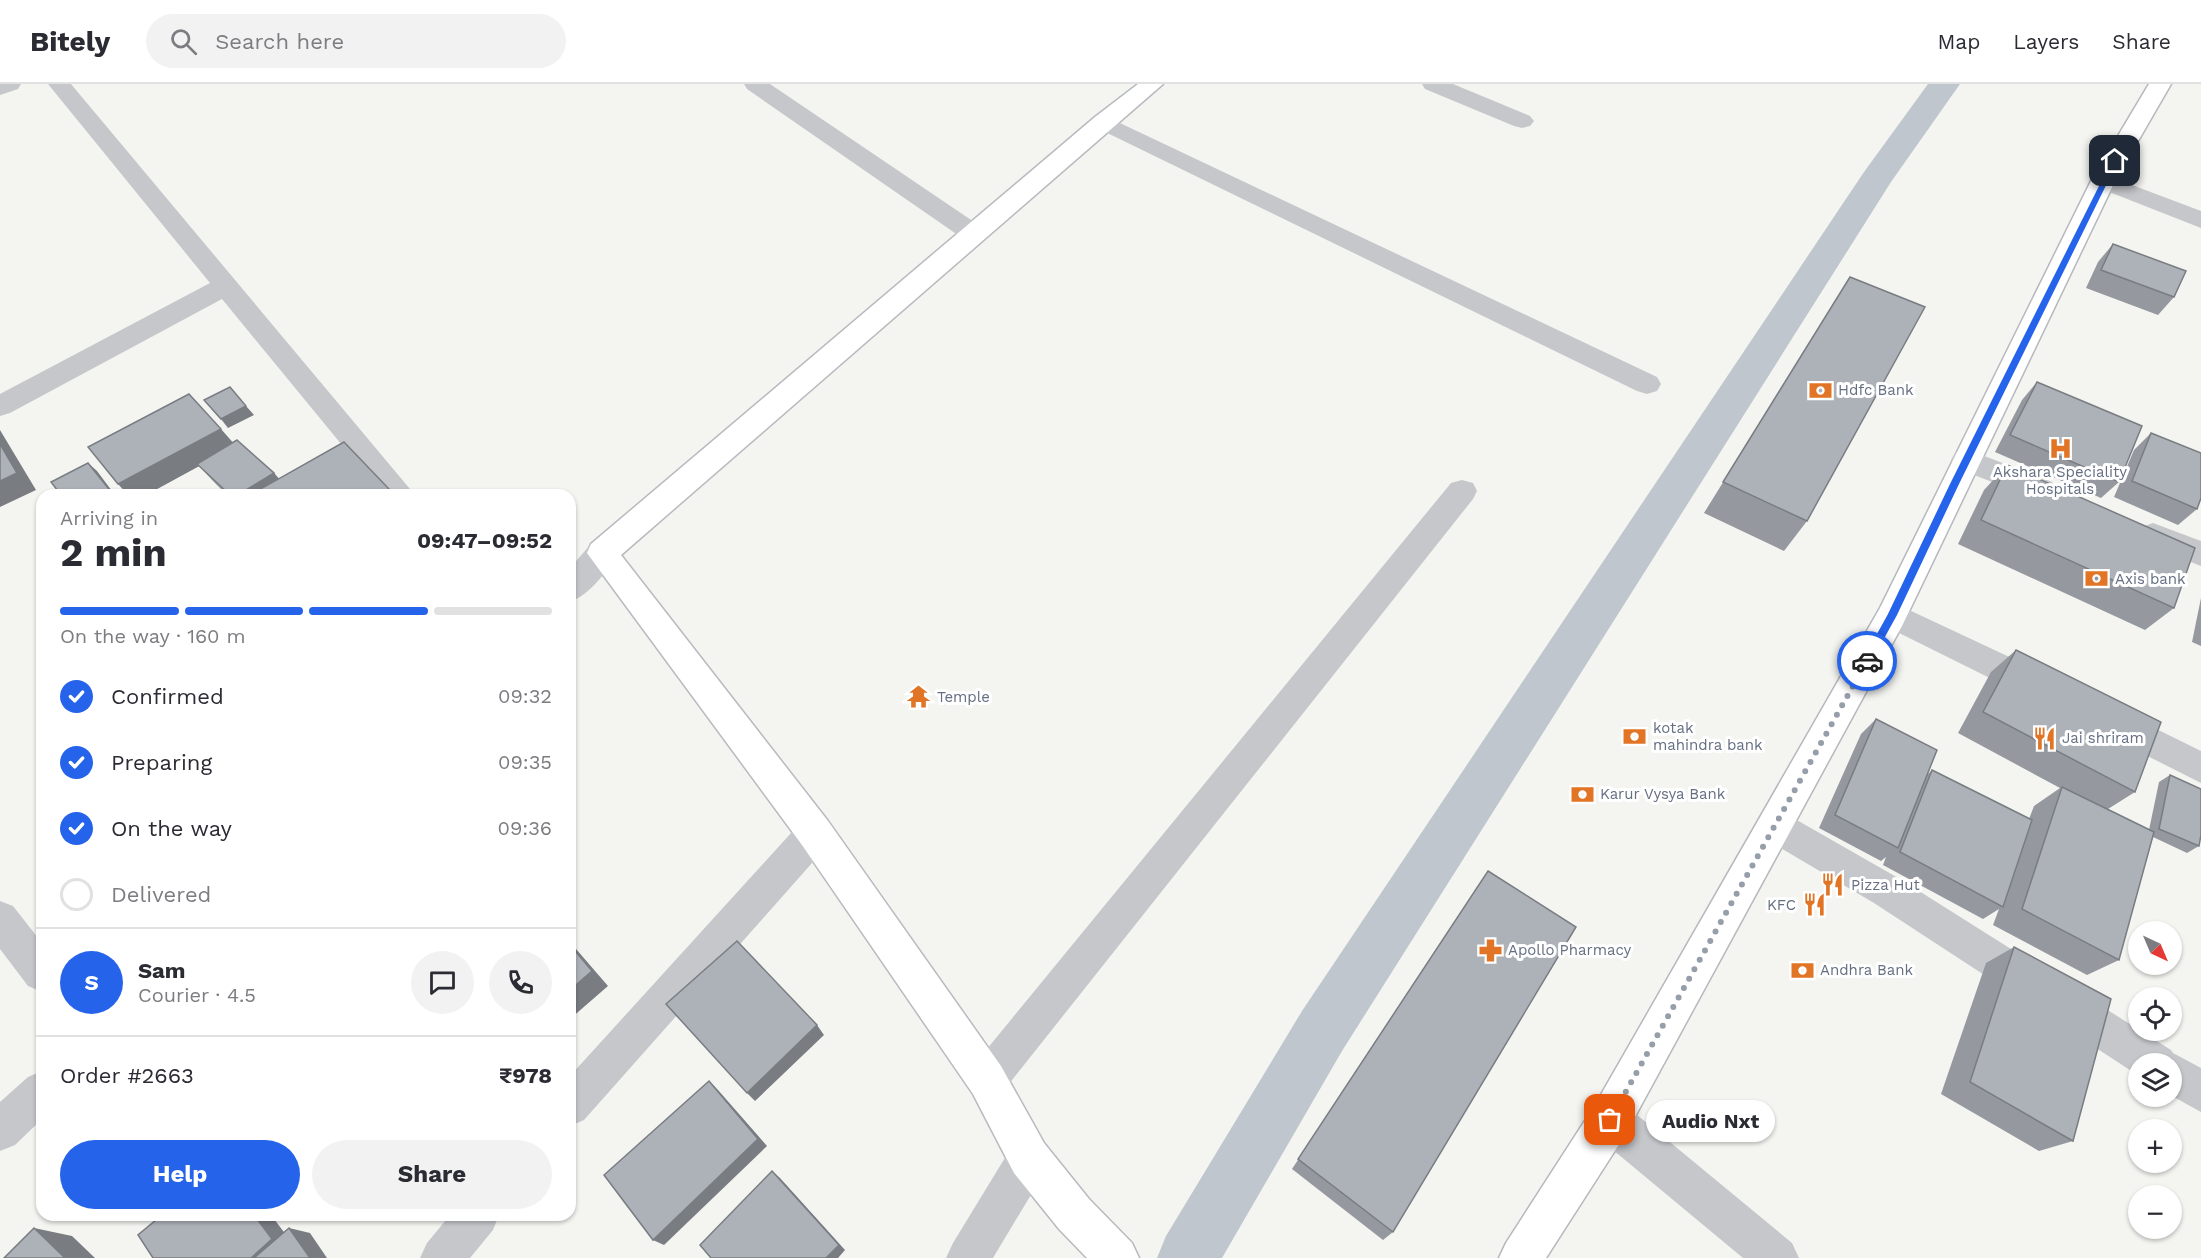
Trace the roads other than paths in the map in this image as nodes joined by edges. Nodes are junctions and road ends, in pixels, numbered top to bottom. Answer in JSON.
{"nodes":[{"id":1,"x":10,"y":84,"type":"edge"},
{"id":2,"x":61,"y":84,"type":"edge"},
{"id":3,"x":755,"y":84,"type":"edge"},
{"id":4,"x":1150,"y":84,"type":"edge"},
{"id":5,"x":1433,"y":84,"type":"edge"},
{"id":6,"x":2160,"y":84,"type":"edge"},
{"id":7,"x":0,"y":88,"type":"edge"},
{"id":8,"x":1522,"y":121,"type":"dead end"},
{"id":9,"x":1103,"y":122,"type":"junction"},
{"id":10,"x":2103,"y":181,"type":"junction"},
{"id":11,"x":2201,"y":220,"type":"edge"},
{"id":12,"x":974,"y":234,"type":"junction"},
{"id":13,"x":225,"y":286,"type":"junction"},
{"id":14,"x":1647,"y":384,"type":"dead end"},
{"id":15,"x":0,"y":406,"type":"edge"},
{"id":16,"x":1966,"y":460,"type":"junction"},
{"id":17,"x":395,"y":489,"type":"edge"},
{"id":18,"x":1462,"y":491,"type":"dead end"},
{"id":19,"x":2062,"y":499,"type":"edge"},
{"id":20,"x":2126,"y":524,"type":"edge"},
{"id":21,"x":602,"y":553,"type":"junction"},
{"id":22,"x":2201,"y":554,"type":"edge"},
{"id":23,"x":576,"y":583,"type":"edge"},
{"id":24,"x":1892,"y":615,"type":"junction"},
{"id":25,"x":2058,"y":696,"type":"edge"},
{"id":26,"x":2089,"y":711,"type":"edge"},
{"id":27,"x":2201,"y":768,"type":"edge"},
{"id":28,"x":1776,"y":826,"type":"junction"},
{"id":29,"x":815,"y":833,"type":"junction"},
{"id":30,"x":0,"y":919,"type":"edge"},
{"id":31,"x":36,"y":965,"type":"edge"},
{"id":32,"x":2140,"y":1053,"type":"edge"},
{"id":33,"x":987,"y":1080,"type":"junction"},
{"id":34,"x":2182,"y":1080,"type":"edge"},
{"id":35,"x":2201,"y":1092,"type":"edge"},
{"id":36,"x":36,"y":1097,"type":"edge"},
{"id":37,"x":576,"y":1099,"type":"edge"},
{"id":38,"x":1610,"y":1120,"type":"junction"},
{"id":39,"x":0,"y":1130,"type":"edge"},
{"id":40,"x":1029,"y":1158,"type":"junction"},
{"id":41,"x":473,"y":1221,"type":"edge"},
{"id":42,"x":442,"y":1258,"type":"edge"},
{"id":43,"x":968,"y":1258,"type":"edge"},
{"id":44,"x":1117,"y":1258,"type":"edge"},
{"id":45,"x":1521,"y":1258,"type":"edge"},
{"id":46,"x":1777,"y":1258,"type":"edge"}],
"edges":[{"from":1,"to":7,"type":"street"},
{"from":2,"to":13,"type":"street"},
{"from":3,"to":12,"type":"street"},
{"from":4,"to":9,"type":"main road"},
{"from":5,"to":8,"type":"street"},
{"from":6,"to":10,"type":"main road"},
{"from":9,"to":12,"type":"main road"},
{"from":9,"to":14,"type":"street"},
{"from":10,"to":11,"type":"street"},
{"from":10,"to":16,"type":"main road"},
{"from":12,"to":21,"type":"main road"},
{"from":13,"to":15,"type":"street"},
{"from":13,"to":17,"type":"street"},
{"from":16,"to":19,"type":"street"},
{"from":16,"to":24,"type":"main road"},
{"from":18,"to":33,"type":"street"},
{"from":20,"to":22,"type":"street"},
{"from":21,"to":23,"type":"street"},
{"from":21,"to":29,"type":"main road"},
{"from":24,"to":25,"type":"street"},
{"from":24,"to":28,"type":"main road"},
{"from":26,"to":27,"type":"street"},
{"from":28,"to":32,"type":"street"},
{"from":28,"to":38,"type":"main road"},
{"from":29,"to":33,"type":"main road"},
{"from":29,"to":37,"type":"street"},
{"from":30,"to":31,"type":"street"},
{"from":33,"to":40,"type":"main road"},
{"from":34,"to":35,"type":"street"},
{"from":36,"to":39,"type":"street"},
{"from":38,"to":45,"type":"main road"},
{"from":38,"to":46,"type":"street"},
{"from":40,"to":43,"type":"street"},
{"from":40,"to":44,"type":"main road"},
{"from":41,"to":42,"type":"street"}]}
